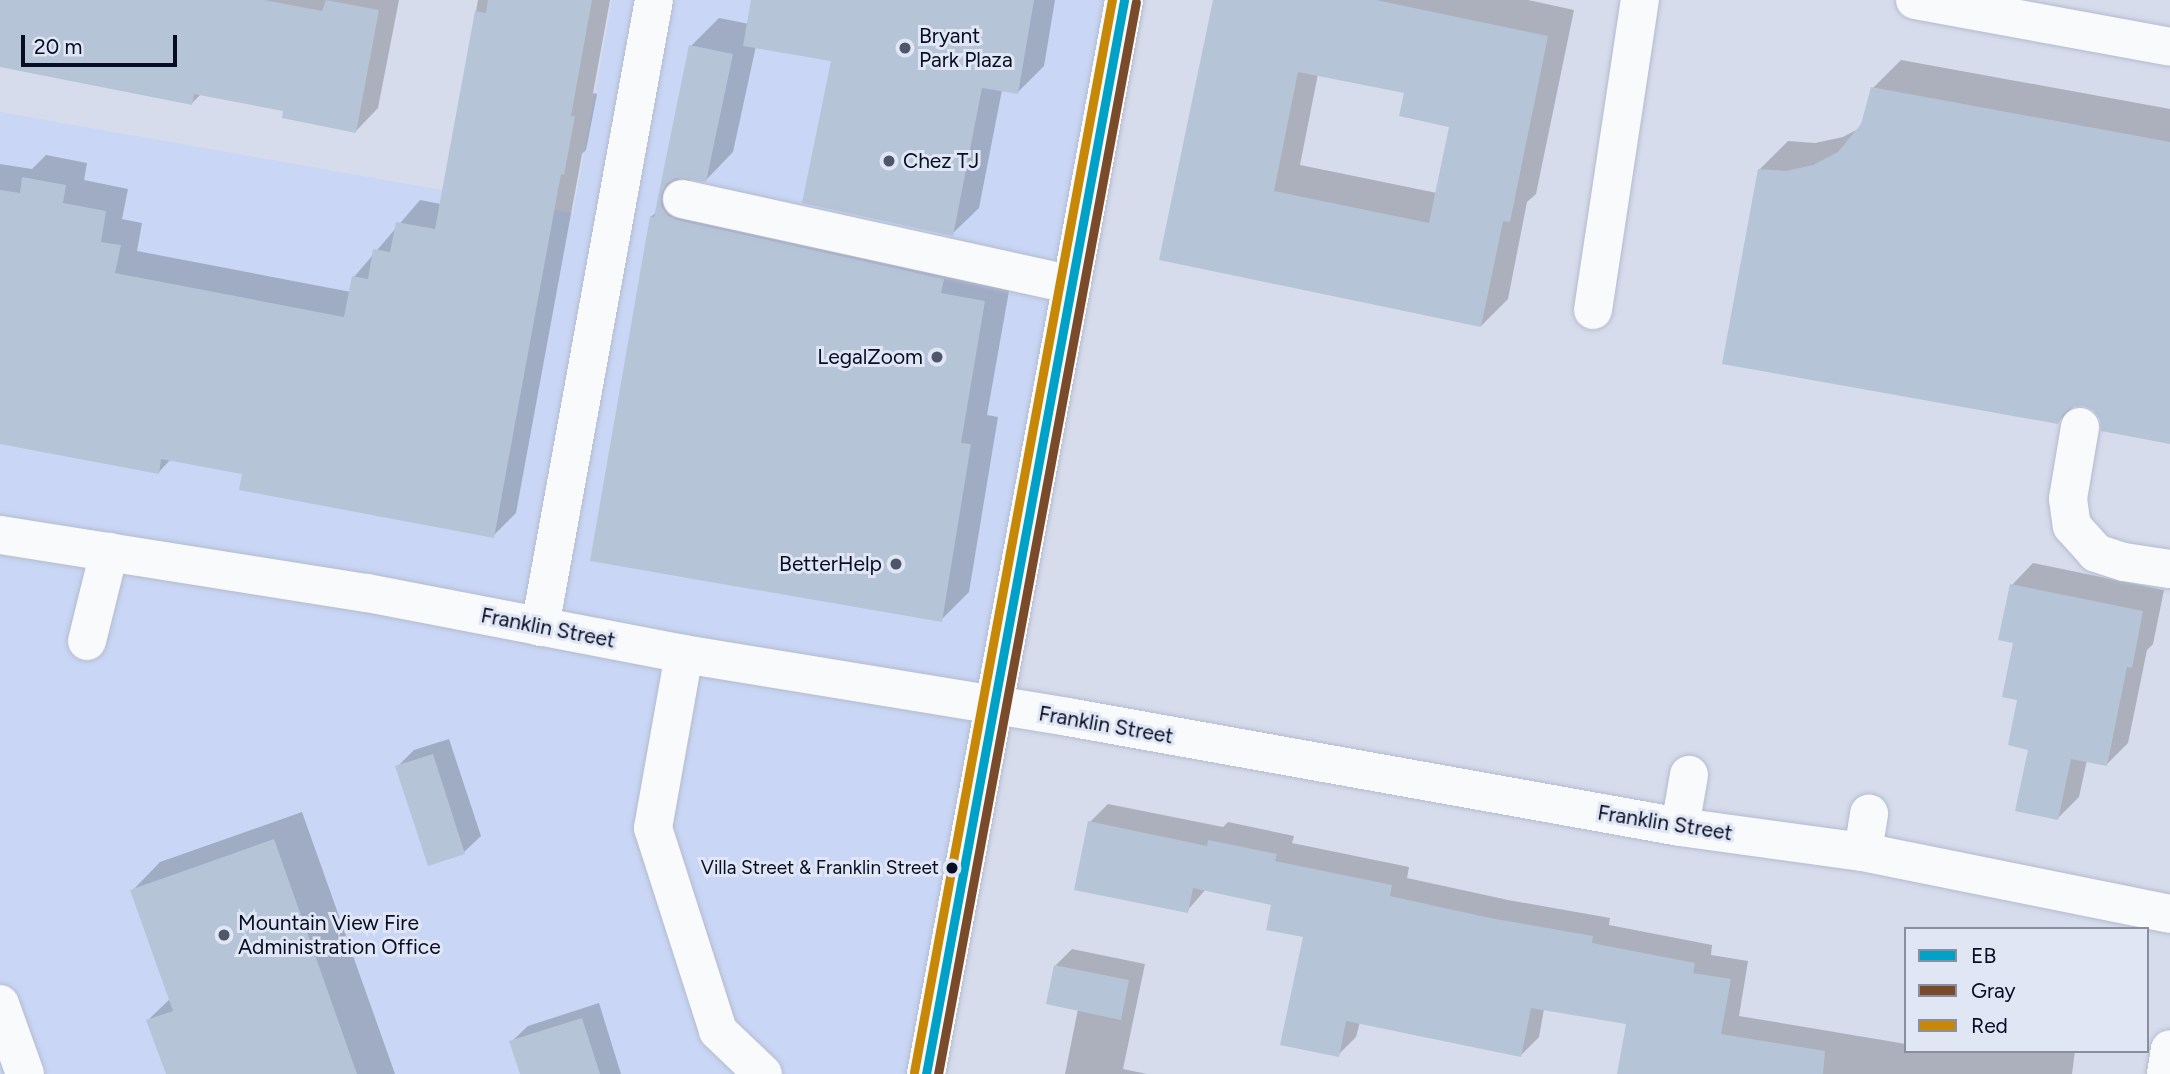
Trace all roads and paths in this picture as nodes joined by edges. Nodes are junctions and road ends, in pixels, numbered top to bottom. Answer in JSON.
{"nodes":[{"id":1,"x":654,"y":0,"type":"edge"},
{"id":2,"x":1125,"y":0,"type":"edge"},
{"id":3,"x":1640,"y":0,"type":"edge"},
{"id":4,"x":1915,"y":0,"type":"edge"},
{"id":5,"x":2170,"y":47,"type":"edge"},
{"id":6,"x":682,"y":199,"type":"dead end"},
{"id":7,"x":1072,"y":285,"type":"junction"},
{"id":8,"x":1593,"y":310,"type":"dead end"},
{"id":9,"x":2080,"y":428,"type":"dead end"},
{"id":10,"x":0,"y":535,"type":"edge"},
{"id":11,"x":109,"y":552,"type":"junction"},
{"id":12,"x":2170,"y":569,"type":"edge"},
{"id":13,"x":540,"y":627,"type":"junction"},
{"id":14,"x":87,"y":641,"type":"dead end"},
{"id":15,"x":684,"y":654,"type":"junction"},
{"id":16,"x":993,"y":706,"type":"junction"},
{"id":17,"x":1689,"y":775,"type":"dead end"},
{"id":18,"x":1869,"y":813,"type":"dead end"},
{"id":19,"x":1680,"y":827,"type":"junction"},
{"id":20,"x":1863,"y":852,"type":"junction"},
{"id":21,"x":2170,"y":914,"type":"edge"},
{"id":22,"x":0,"y":1004,"type":"edge"},
{"id":23,"x":2170,"y":1049,"type":"edge"},
{"id":24,"x":25,"y":1074,"type":"edge"},
{"id":25,"x":763,"y":1074,"type":"edge"},
{"id":26,"x":926,"y":1074,"type":"edge"},
{"id":27,"x":2166,"y":1074,"type":"edge"}],
"edges":[{"from":1,"to":13,"type":"street"},
{"from":2,"to":7,"type":"street"},
{"from":3,"to":8,"type":"street"},
{"from":4,"to":5,"type":"street"},
{"from":6,"to":7,"type":"street"},
{"from":7,"to":16,"type":"street"},
{"from":9,"to":12,"type":"street"},
{"from":10,"to":11,"type":"street","name":"Franklin Street"},
{"from":11,"to":13,"type":"street","name":"Franklin Street"},
{"from":11,"to":14,"type":"street"},
{"from":13,"to":15,"type":"street","name":"Franklin Street"},
{"from":15,"to":16,"type":"street","name":"Franklin Street"},
{"from":15,"to":25,"type":"street"},
{"from":16,"to":19,"type":"street","name":"Franklin Street"},
{"from":16,"to":26,"type":"street"},
{"from":17,"to":19,"type":"street"},
{"from":18,"to":20,"type":"street"},
{"from":19,"to":20,"type":"street","name":"Franklin Street"},
{"from":20,"to":21,"type":"street","name":"Franklin Street"},
{"from":22,"to":24,"type":"street"},
{"from":23,"to":27,"type":"street"}]}
